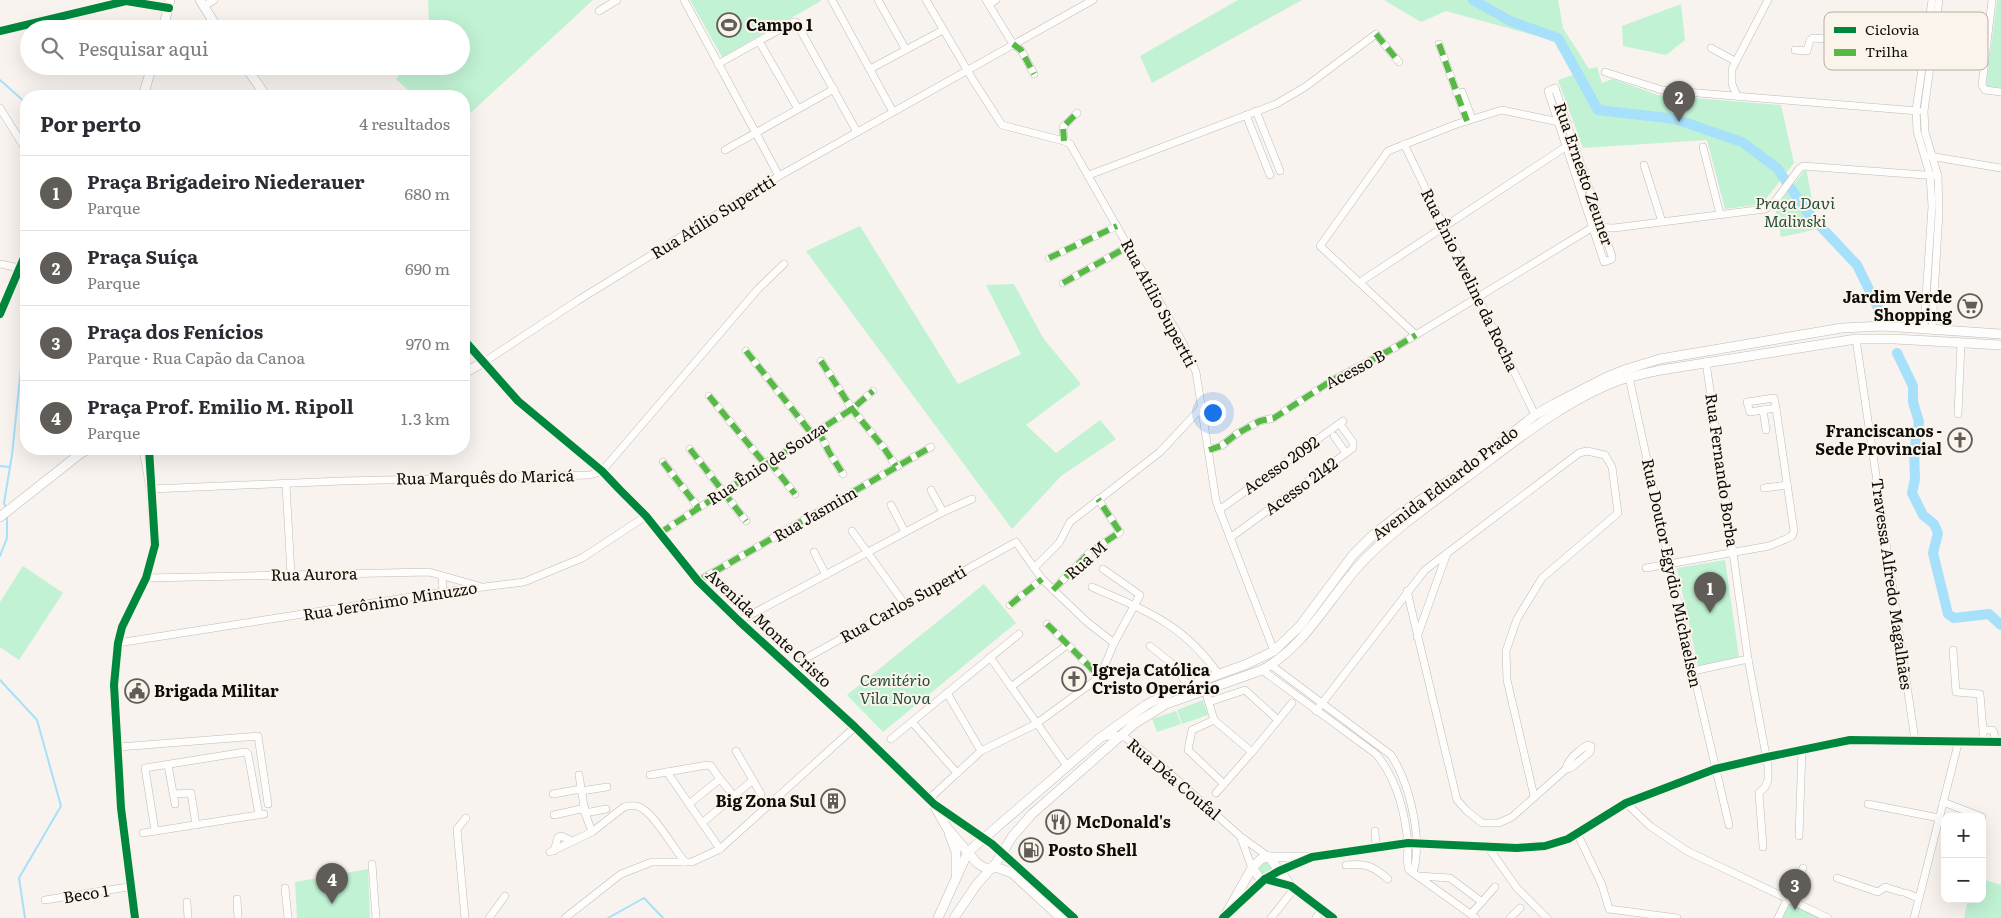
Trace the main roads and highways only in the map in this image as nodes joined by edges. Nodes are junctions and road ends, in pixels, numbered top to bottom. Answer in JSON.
{"nodes":[{"id":1,"x":169,"y":3,"type":"edge"},
{"id":2,"x":202,"y":3,"type":"edge"},
{"id":3,"x":165,"y":20,"type":"edge"},
{"id":4,"x":212,"y":20,"type":"edge"},
{"id":5,"x":149,"y":75,"type":"edge"},
{"id":6,"x":251,"y":75,"type":"edge"},
{"id":7,"x":145,"y":90,"type":"edge"},
{"id":8,"x":262,"y":90,"type":"edge"},
{"id":9,"x":1928,"y":329,"type":"junction"},
{"id":10,"x":2001,"y":334,"type":"edge"},
{"id":11,"x":1939,"y":342,"type":"junction"},
{"id":12,"x":2001,"y":345,"type":"edge"},
{"id":13,"x":470,"y":347,"type":"edge"},
{"id":14,"x":484,"y":362,"type":"junction"},
{"id":15,"x":470,"y":370,"type":"edge"},
{"id":16,"x":1538,"y":419,"type":"junction"},
{"id":17,"x":78,"y":455,"type":"edge"},
{"id":18,"x":145,"y":455,"type":"edge"},
{"id":19,"x":150,"y":455,"type":"edge"},
{"id":20,"x":151,"y":489,"type":"junction"},
{"id":21,"x":4,"y":513,"type":"edge"},
{"id":22,"x":1400,"y":514,"type":"junction"},
{"id":23,"x":1406,"y":522,"type":"junction"},
{"id":24,"x":1360,"y":548,"type":"junction"},
{"id":25,"x":1368,"y":556,"type":"junction"},
{"id":26,"x":1998,"y":742,"type":"edge"},
{"id":27,"x":931,"y":801,"type":"junction"},
{"id":28,"x":947,"y":828,"type":"junction"},
{"id":29,"x":983,"y":839,"type":"junction"},
{"id":30,"x":968,"y":852,"type":"junction"},
{"id":31,"x":1001,"y":853,"type":"junction"},
{"id":32,"x":1269,"y":856,"type":"junction"},
{"id":33,"x":1312,"y":857,"type":"junction"},
{"id":34,"x":128,"y":862,"type":"junction"},
{"id":35,"x":1295,"y":864,"type":"junction"},
{"id":36,"x":991,"y":868,"type":"junction"},
{"id":37,"x":1252,"y":868,"type":"junction"},
{"id":38,"x":1279,"y":871,"type":"junction"},
{"id":39,"x":956,"y":876,"type":"junction"},
{"id":40,"x":1265,"y":880,"type":"junction"},
{"id":41,"x":1291,"y":886,"type":"junction"},
{"id":42,"x":1224,"y":917,"type":"edge"},
{"id":43,"x":130,"y":918,"type":"edge"},
{"id":44,"x":135,"y":918,"type":"edge"},
{"id":45,"x":938,"y":918,"type":"edge"},
{"id":46,"x":954,"y":918,"type":"edge"},
{"id":47,"x":1061,"y":918,"type":"edge"},
{"id":48,"x":1074,"y":918,"type":"edge"},
{"id":49,"x":1333,"y":918,"type":"edge"}],
"edges":[{"from":1,"to":3,"type":"main road"},
{"from":2,"to":4,"type":"main road"},
{"from":5,"to":7,"type":"main road"},
{"from":6,"to":8,"type":"main road"},
{"from":9,"to":10,"type":"main road","name":"Avenida Eduardo Prado"},
{"from":9,"to":11,"type":"main road"},
{"from":9,"to":16,"type":"main road","name":"Avenida Eduardo Prado"},
{"from":11,"to":12,"type":"main road","name":"Avenida Eduardo Prado"},
{"from":11,"to":16,"type":"main road","name":"Avenida Eduardo Prado"},
{"from":13,"to":14,"type":"main road","name":"Avenida Monte Cristo"},
{"from":14,"to":15,"type":"main road","name":"Rua Atílio Supertti"},
{"from":14,"to":27,"type":"main road","name":"Avenida Monte Cristo"},
{"from":16,"to":22,"type":"main road","name":"Avenida Eduardo Prado"},
{"from":16,"to":23,"type":"main road","name":"Avenida Eduardo Prado"},
{"from":17,"to":21,"type":"main road"},
{"from":18,"to":20,"type":"main road"},
{"from":19,"to":20,"type":"main road"},
{"from":20,"to":34,"type":"main road"},
{"from":22,"to":23,"type":"main road"},
{"from":22,"to":24,"type":"main road","name":"Avenida Eduardo Prado"},
{"from":23,"to":25,"type":"main road","name":"Avenida Eduardo Prado"},
{"from":24,"to":25,"type":"main road"},
{"from":24,"to":29,"type":"main road","name":"Avenida Eduardo Prado"},
{"from":25,"to":31,"type":"main road","name":"Avenida Eduardo Prado"},
{"from":26,"to":33,"type":"main road"},
{"from":27,"to":28,"type":"main road","name":"Avenida Monte Cristo"},
{"from":27,"to":29,"type":"main road","name":"Avenida Monte Cristo"},
{"from":28,"to":30,"type":"main road","name":"Avenida Monte Cristo"},
{"from":28,"to":39,"type":"main road"},
{"from":29,"to":30,"type":"main road","name":"Avenida Eduardo Prado"},
{"from":29,"to":31,"type":"main road","name":"Avenida Monte Cristo"},
{"from":30,"to":36,"type":"main road","name":"Avenida Monte Cristo"},
{"from":30,"to":39,"type":"main road","name":"Avenida Eduardo Prado"},
{"from":31,"to":36,"type":"main road","name":"Avenida Eduardo Prado"},
{"from":31,"to":48,"type":"main road","name":"Avenida Monte Cristo"},
{"from":32,"to":33,"type":"main road"},
{"from":32,"to":37,"type":"main road"},
{"from":32,"to":38,"type":"main road","name":"Rua Déa Coufal"},
{"from":33,"to":35,"type":"main road"},
{"from":34,"to":43,"type":"main road"},
{"from":34,"to":44,"type":"main road"},
{"from":35,"to":38,"type":"main road"},
{"from":35,"to":41,"type":"main road"},
{"from":36,"to":46,"type":"main road","name":"Avenida Eduardo Prado"},
{"from":36,"to":47,"type":"main road","name":"Avenida Monte Cristo"},
{"from":37,"to":40,"type":"main road","name":"Rua Déa Coufal"},
{"from":37,"to":42,"type":"main road"},
{"from":38,"to":40,"type":"main road"},
{"from":38,"to":41,"type":"main road","name":"Rua Déa Coufal"},
{"from":39,"to":45,"type":"main road","name":"Avenida Eduardo Prado"},
{"from":40,"to":41,"type":"main road","name":"Rua Déa Coufal"},
{"from":40,"to":42,"type":"main road"},
{"from":41,"to":49,"type":"main road","name":"Rua Déa Coufal"}]}
